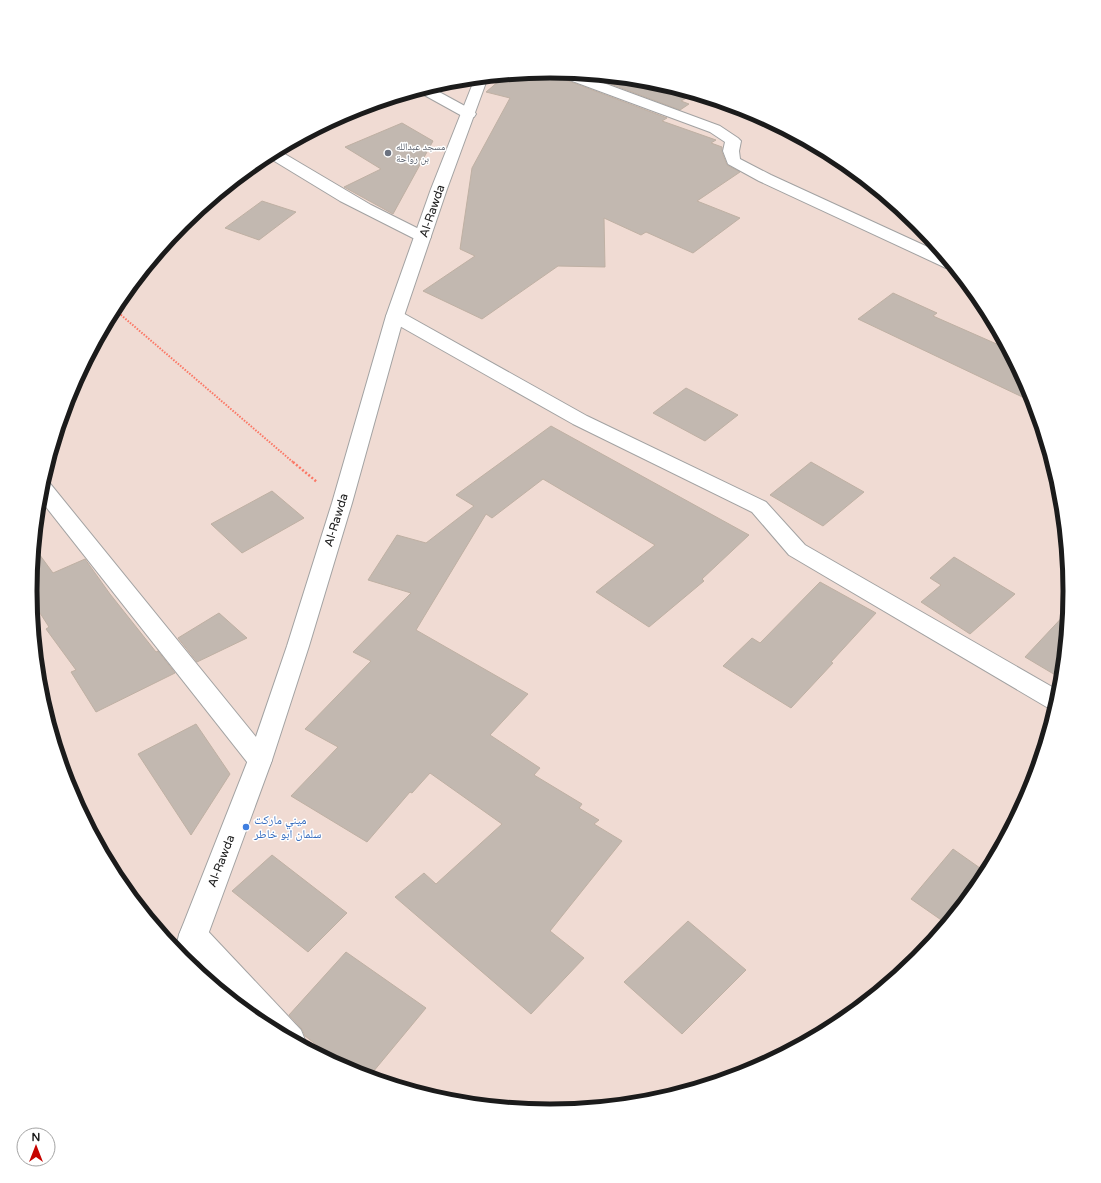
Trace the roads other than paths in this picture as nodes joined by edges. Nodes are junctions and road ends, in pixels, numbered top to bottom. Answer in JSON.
{"nodes":[{"id":1,"x":580,"y":79,"type":"edge"},
{"id":2,"x":480,"y":82,"type":"edge"},
{"id":3,"x":429,"y":93,"type":"edge"},
{"id":4,"x":468,"y":114,"type":"junction"},
{"id":5,"x":278,"y":157,"type":"edge"},
{"id":6,"x":423,"y":237,"type":"junction"},
{"id":7,"x":942,"y":260,"type":"edge"},
{"id":8,"x":395,"y":316,"type":"junction"},
{"id":9,"x":47,"y":493,"type":"edge"},
{"id":10,"x":1053,"y":699,"type":"edge"},
{"id":11,"x":260,"y":760,"type":"junction"},
{"id":12,"x":193,"y":935,"type":"junction"},
{"id":13,"x":187,"y":955,"type":"edge"},
{"id":14,"x":278,"y":1026,"type":"edge"}],
"edges":[{"from":1,"to":7,"type":"street"},
{"from":2,"to":4,"type":"street","name":"Al-Rawda"},
{"from":3,"to":4,"type":"street"},
{"from":4,"to":6,"type":"street","name":"Al-Rawda"},
{"from":5,"to":6,"type":"street"},
{"from":6,"to":8,"type":"street","name":"Al-Rawda"},
{"from":8,"to":10,"type":"street"},
{"from":8,"to":11,"type":"street","name":"Al-Rawda"},
{"from":9,"to":11,"type":"street"},
{"from":11,"to":12,"type":"street","name":"Al-Rawda"},
{"from":12,"to":13,"type":"street","name":"Al-Rawda"},
{"from":12,"to":14,"type":"street"}]}
